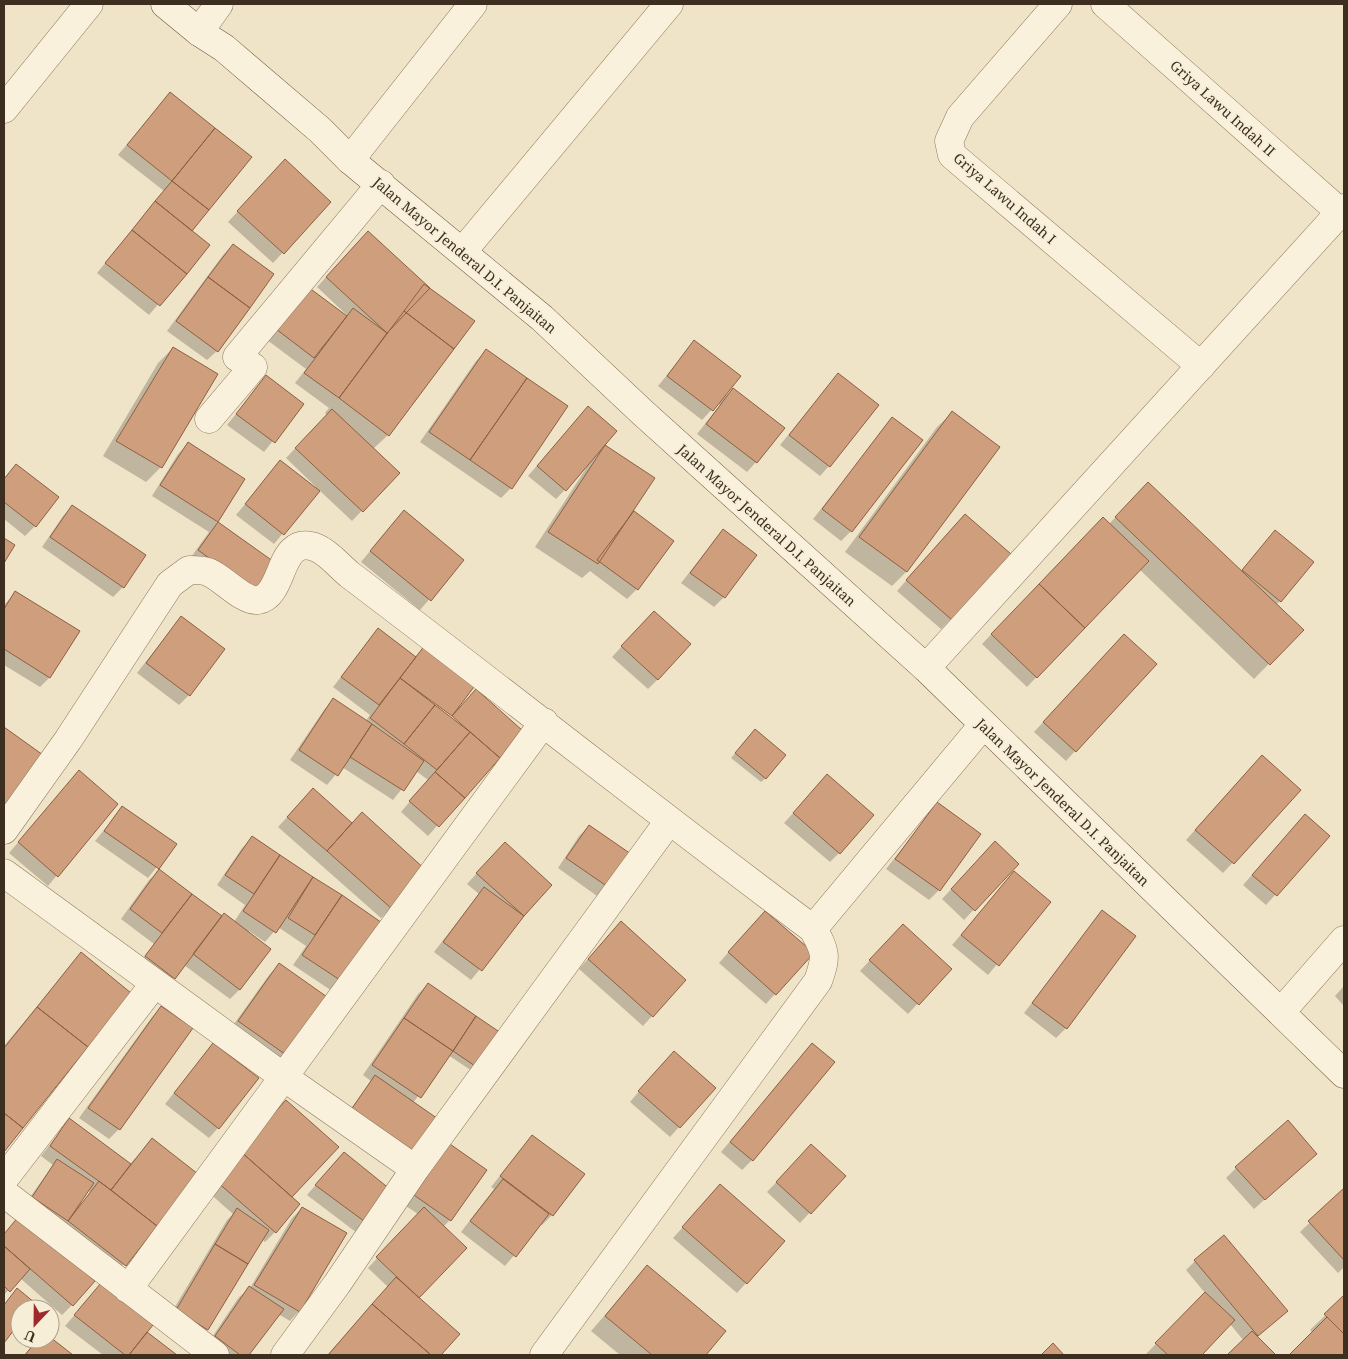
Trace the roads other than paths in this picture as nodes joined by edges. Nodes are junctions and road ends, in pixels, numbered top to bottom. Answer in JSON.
{"nodes":[{"id":1,"x":89,"y":4,"type":"edge"},
{"id":2,"x":165,"y":4,"type":"edge"},
{"id":3,"x":219,"y":4,"type":"edge"},
{"id":4,"x":473,"y":4,"type":"edge"},
{"id":5,"x":669,"y":4,"type":"edge"},
{"id":6,"x":1058,"y":4,"type":"edge"},
{"id":7,"x":1106,"y":4,"type":"edge"},
{"id":8,"x":199,"y":32,"type":"junction"},
{"id":9,"x":4,"y":109,"type":"edge"},
{"id":10,"x":350,"y":160,"type":"junction"},
{"id":11,"x":381,"y":184,"type":"junction"},
{"id":12,"x":1342,"y":210,"type":"edge"},
{"id":13,"x":463,"y":250,"type":"junction"},
{"id":14,"x":1201,"y":366,"type":"junction"},
{"id":15,"x":209,"y":418,"type":"dead end"},
{"id":16,"x":926,"y":668,"type":"junction"},
{"id":17,"x":544,"y":722,"type":"junction"},
{"id":18,"x":983,"y":725,"type":"junction"},
{"id":19,"x":669,"y":822,"type":"junction"},
{"id":20,"x":4,"y":830,"type":"edge"},
{"id":21,"x":4,"y":873,"type":"edge"},
{"id":22,"x":813,"y":929,"type":"junction"},
{"id":23,"x":1344,"y":940,"type":"edge"},
{"id":24,"x":155,"y":983,"type":"junction"},
{"id":25,"x":1281,"y":1012,"type":"junction"},
{"id":26,"x":1344,"y":1074,"type":"edge"},
{"id":27,"x":285,"y":1078,"type":"junction"},
{"id":28,"x":415,"y":1169,"type":"junction"},
{"id":29,"x":4,"y":1179,"type":"edge"},
{"id":30,"x":4,"y":1193,"type":"edge"},
{"id":31,"x":128,"y":1289,"type":"junction"},
{"id":32,"x":215,"y":1355,"type":"edge"},
{"id":33,"x":286,"y":1355,"type":"edge"},
{"id":34,"x":544,"y":1355,"type":"edge"}],
"edges":[{"from":1,"to":9,"type":"street"},
{"from":2,"to":8,"type":"street","name":"Jalan Mayor Jenderal D.I. Panjaitan"},
{"from":3,"to":8,"type":"street"},
{"from":4,"to":10,"type":"street"},
{"from":5,"to":13,"type":"street"},
{"from":6,"to":14,"type":"street","name":"Griya Lawu Indah I"},
{"from":7,"to":12,"type":"street","name":"Griya Lawu Indah II"},
{"from":8,"to":10,"type":"street","name":"Jalan Mayor Jenderal D.I. Panjaitan"},
{"from":10,"to":11,"type":"street","name":"Jalan Mayor Jenderal D.I. Panjaitan"},
{"from":11,"to":13,"type":"street","name":"Jalan Mayor Jenderal D.I. Panjaitan"},
{"from":11,"to":15,"type":"street"},
{"from":12,"to":14,"type":"street"},
{"from":13,"to":16,"type":"street","name":"Jalan Mayor Jenderal D.I. Panjaitan"},
{"from":14,"to":16,"type":"street"},
{"from":16,"to":18,"type":"street","name":"Jalan Mayor Jenderal D.I. Panjaitan"},
{"from":17,"to":19,"type":"street"},
{"from":17,"to":20,"type":"street"},
{"from":17,"to":27,"type":"street"},
{"from":18,"to":22,"type":"street"},
{"from":18,"to":25,"type":"street","name":"Jalan Mayor Jenderal D.I. Panjaitan"},
{"from":19,"to":22,"type":"street"},
{"from":19,"to":28,"type":"street"},
{"from":21,"to":24,"type":"street"},
{"from":22,"to":34,"type":"street"},
{"from":23,"to":25,"type":"street"},
{"from":24,"to":27,"type":"street"},
{"from":24,"to":29,"type":"street"},
{"from":25,"to":26,"type":"street","name":"Jalan Mayor Jenderal D.I. Panjaitan"},
{"from":27,"to":28,"type":"street"},
{"from":27,"to":31,"type":"street"},
{"from":28,"to":33,"type":"street"},
{"from":30,"to":31,"type":"street"},
{"from":31,"to":32,"type":"street"}]}
